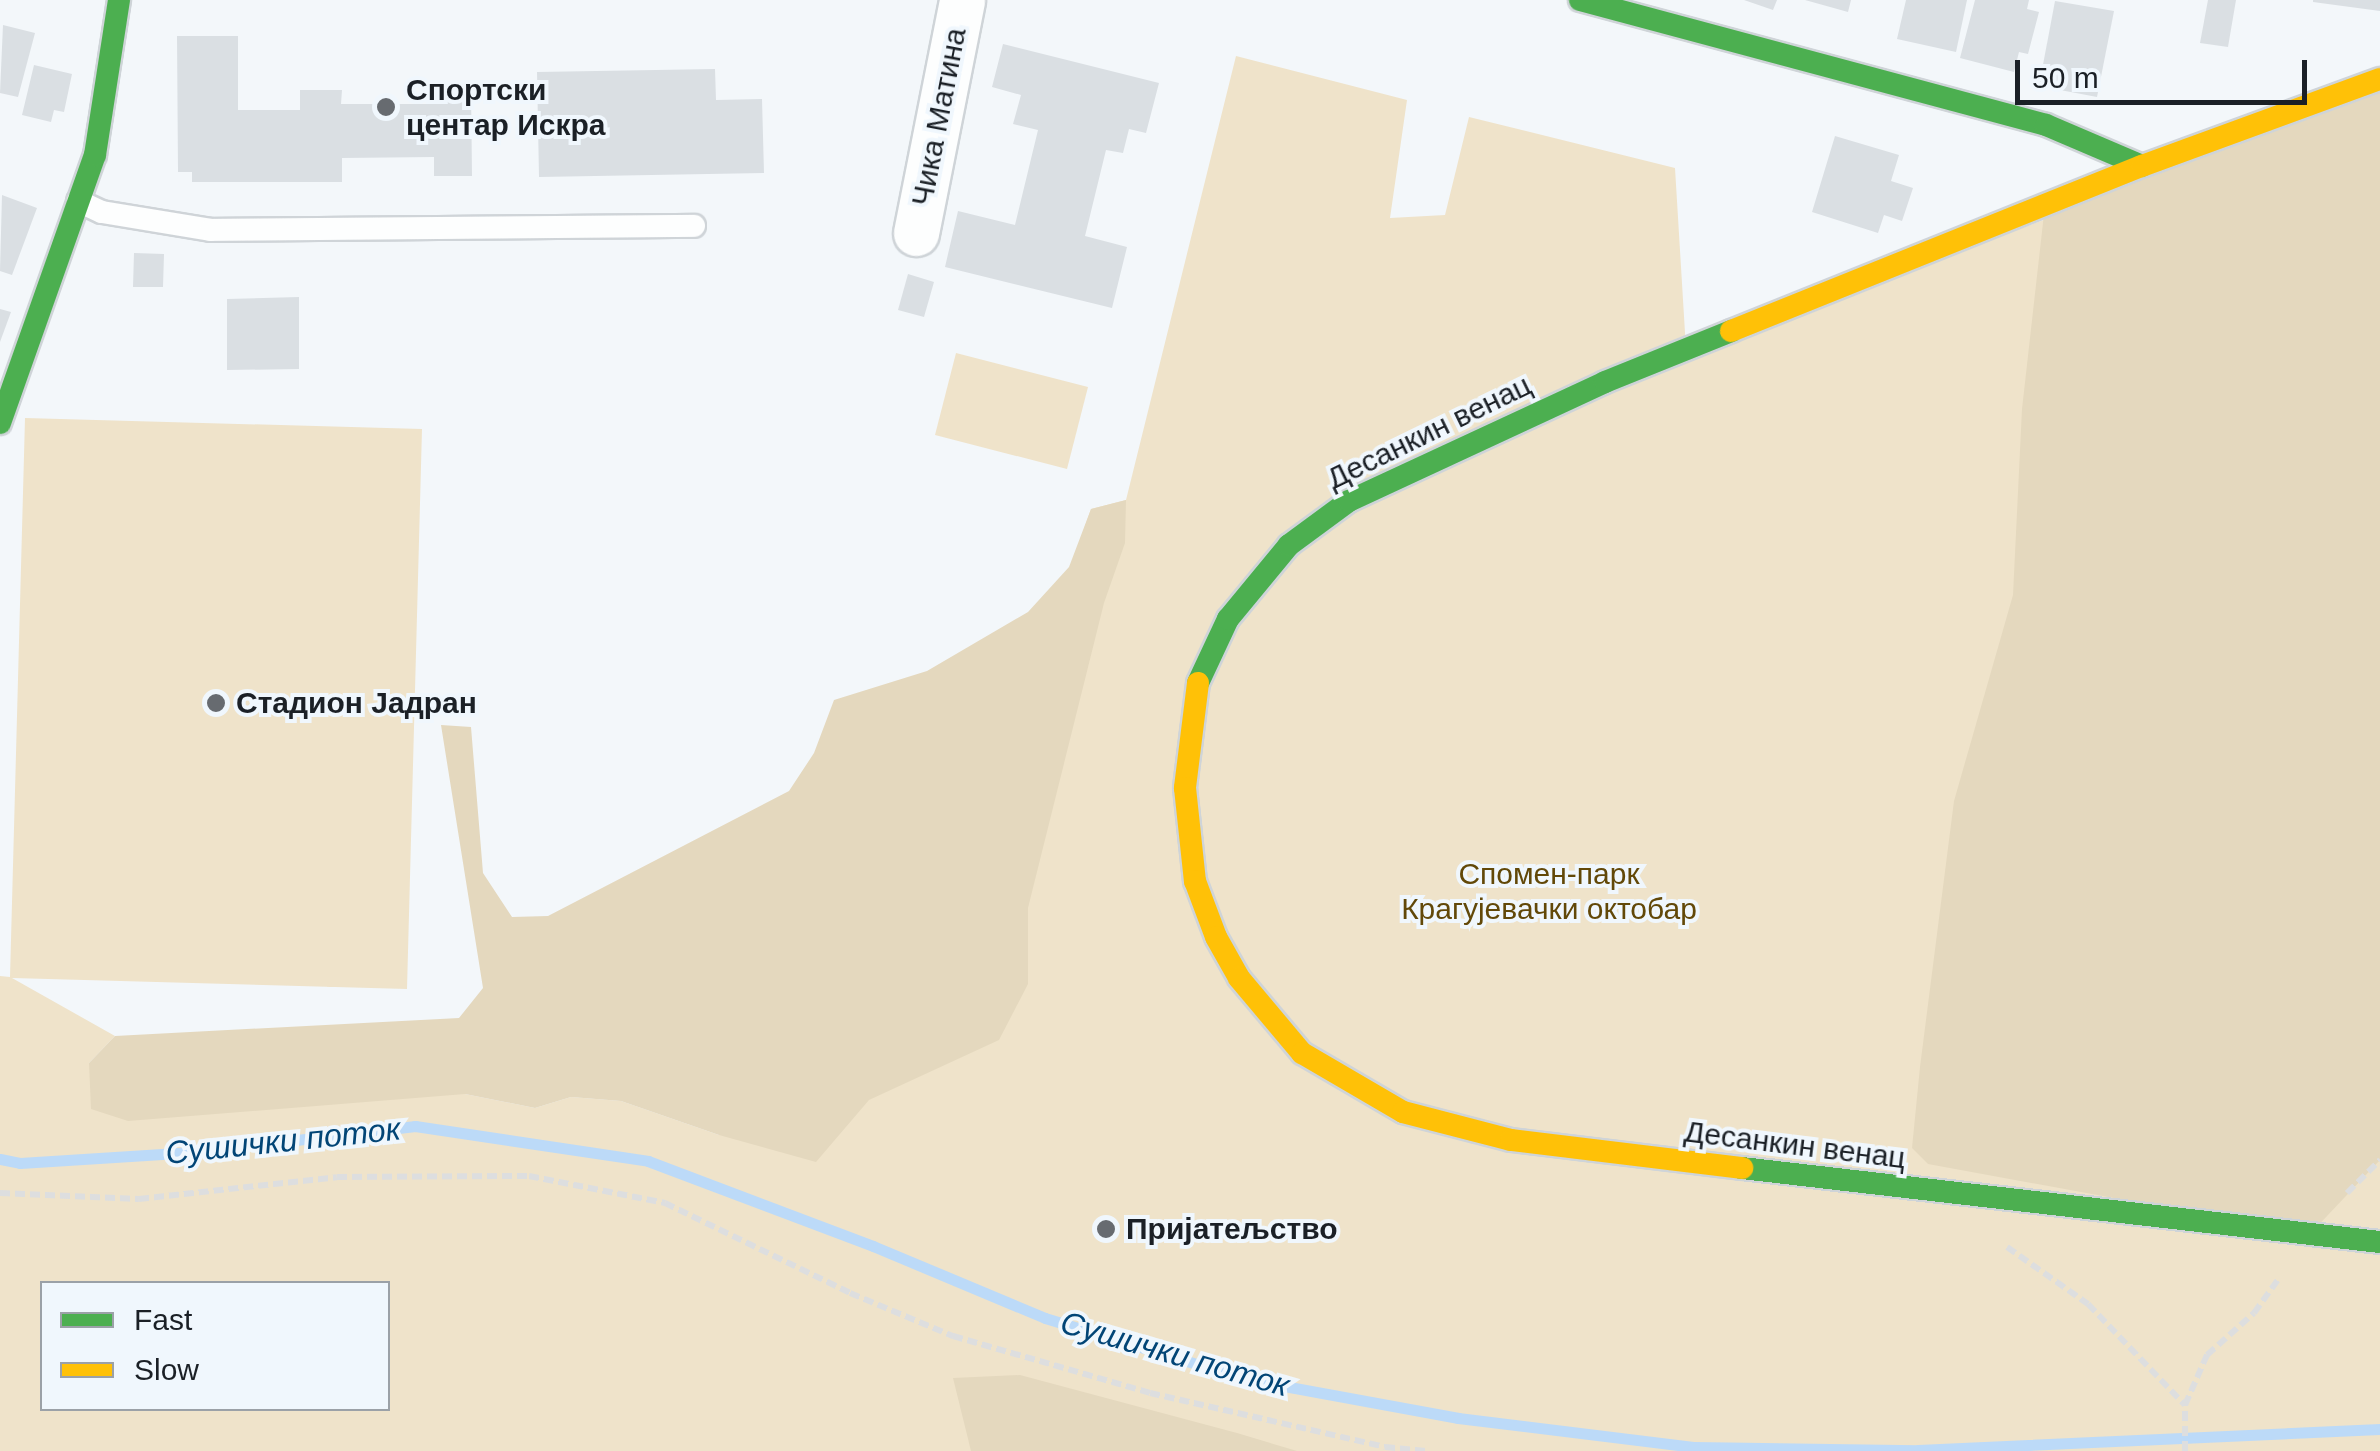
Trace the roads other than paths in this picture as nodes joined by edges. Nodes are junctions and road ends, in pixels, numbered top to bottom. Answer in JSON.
{"nodes":[{"id":1,"x":119,"y":0,"type":"edge"},
{"id":2,"x":962,"y":0,"type":"edge"},
{"id":3,"x":1580,"y":0,"type":"edge"},
{"id":4,"x":2380,"y":79,"type":"edge"},
{"id":5,"x":2142,"y":166,"type":"junction"},
{"id":6,"x":78,"y":201,"type":"junction"},
{"id":7,"x":694,"y":226,"type":"dead end"},
{"id":8,"x":916,"y":233,"type":"dead end"},
{"id":9,"x":0,"y":423,"type":"edge"},
{"id":10,"x":2380,"y":1242,"type":"edge"}],
"edges":[{"from":1,"to":6,"type":"street"},
{"from":2,"to":8,"type":"street","name":"Чика Матина"},
{"from":3,"to":5,"type":"street"},
{"from":4,"to":5,"type":"street","name":"Десанкин венац"},
{"from":5,"to":10,"type":"street","name":"Десанкин венац"},
{"from":6,"to":7,"type":"lane"},
{"from":6,"to":9,"type":"street"}]}
